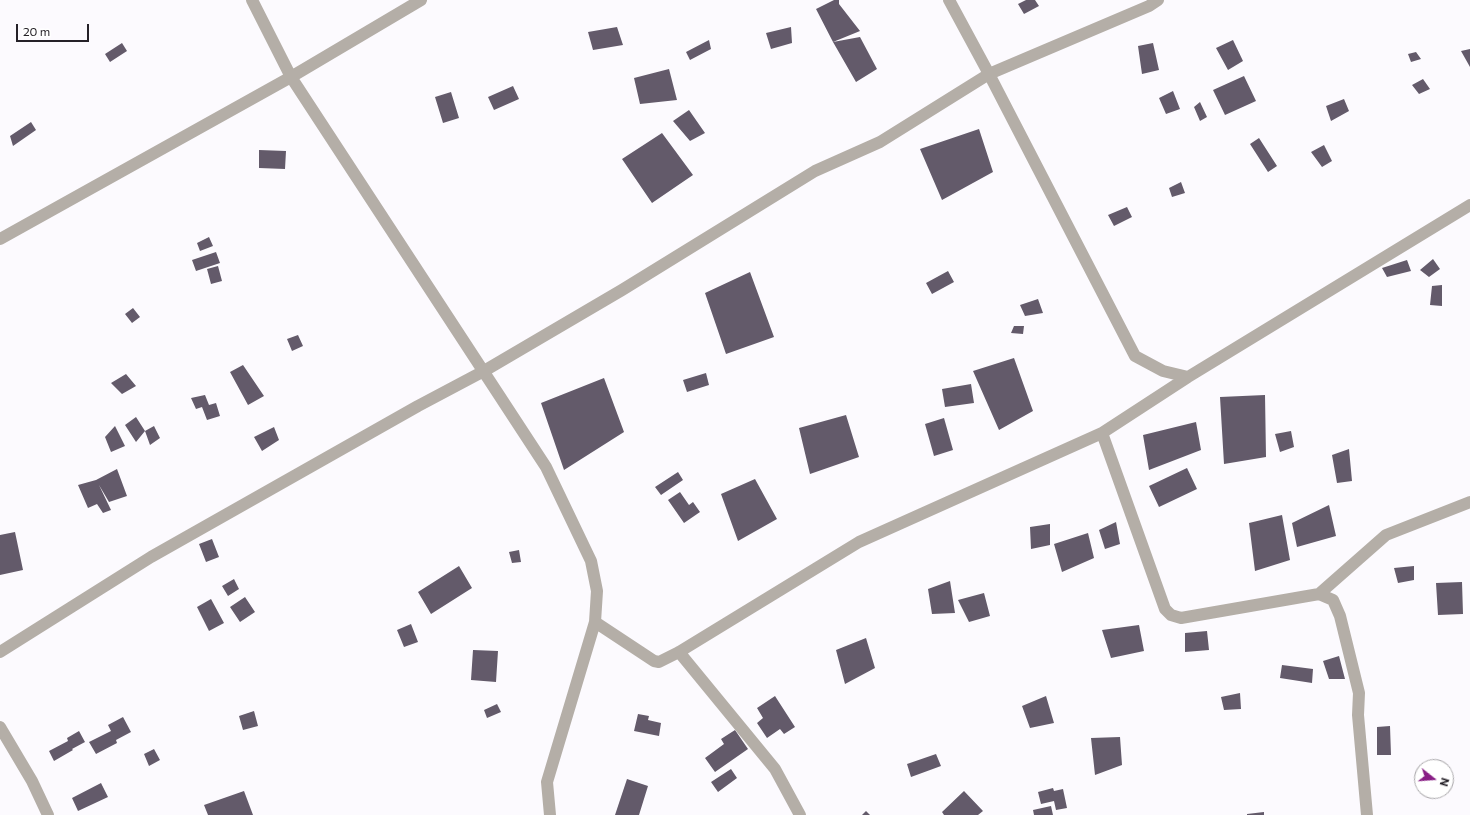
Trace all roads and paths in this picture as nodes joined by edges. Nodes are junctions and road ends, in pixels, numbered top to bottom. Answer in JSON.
{"nodes":[{"id":1,"x":252,"y":0,"type":"edge"},
{"id":2,"x":420,"y":0,"type":"edge"},
{"id":3,"x":948,"y":0,"type":"edge"},
{"id":4,"x":1158,"y":0,"type":"edge"},
{"id":5,"x":989,"y":74,"type":"junction"},
{"id":6,"x":291,"y":77,"type":"junction"},
{"id":7,"x":1470,"y":205,"type":"edge"},
{"id":8,"x":0,"y":239,"type":"edge"},
{"id":9,"x":484,"y":371,"type":"junction"},
{"id":10,"x":1188,"y":377,"type":"junction"},
{"id":11,"x":1102,"y":433,"type":"junction"},
{"id":12,"x":1470,"y":502,"type":"edge"},
{"id":13,"x":1319,"y":594,"type":"junction"},
{"id":14,"x":595,"y":622,"type":"junction"},
{"id":15,"x":0,"y":652,"type":"edge"},
{"id":16,"x":679,"y":652,"type":"junction"},
{"id":17,"x":0,"y":727,"type":"edge"},
{"id":18,"x":48,"y":815,"type":"edge"},
{"id":19,"x":550,"y":815,"type":"edge"},
{"id":20,"x":800,"y":815,"type":"edge"},
{"id":21,"x":1367,"y":815,"type":"edge"}],
"edges":[{"from":1,"to":6,"type":"street"},
{"from":2,"to":6,"type":"street"},
{"from":3,"to":5,"type":"street"},
{"from":4,"to":5,"type":"street"},
{"from":5,"to":9,"type":"street"},
{"from":5,"to":10,"type":"street"},
{"from":6,"to":8,"type":"street"},
{"from":6,"to":9,"type":"street"},
{"from":7,"to":10,"type":"street"},
{"from":9,"to":14,"type":"street"},
{"from":9,"to":15,"type":"street"},
{"from":10,"to":11,"type":"street"},
{"from":11,"to":13,"type":"street"},
{"from":11,"to":16,"type":"street"},
{"from":12,"to":13,"type":"street"},
{"from":13,"to":21,"type":"street"},
{"from":14,"to":16,"type":"street"},
{"from":14,"to":19,"type":"street"},
{"from":16,"to":20,"type":"street"},
{"from":17,"to":18,"type":"street"}]}
